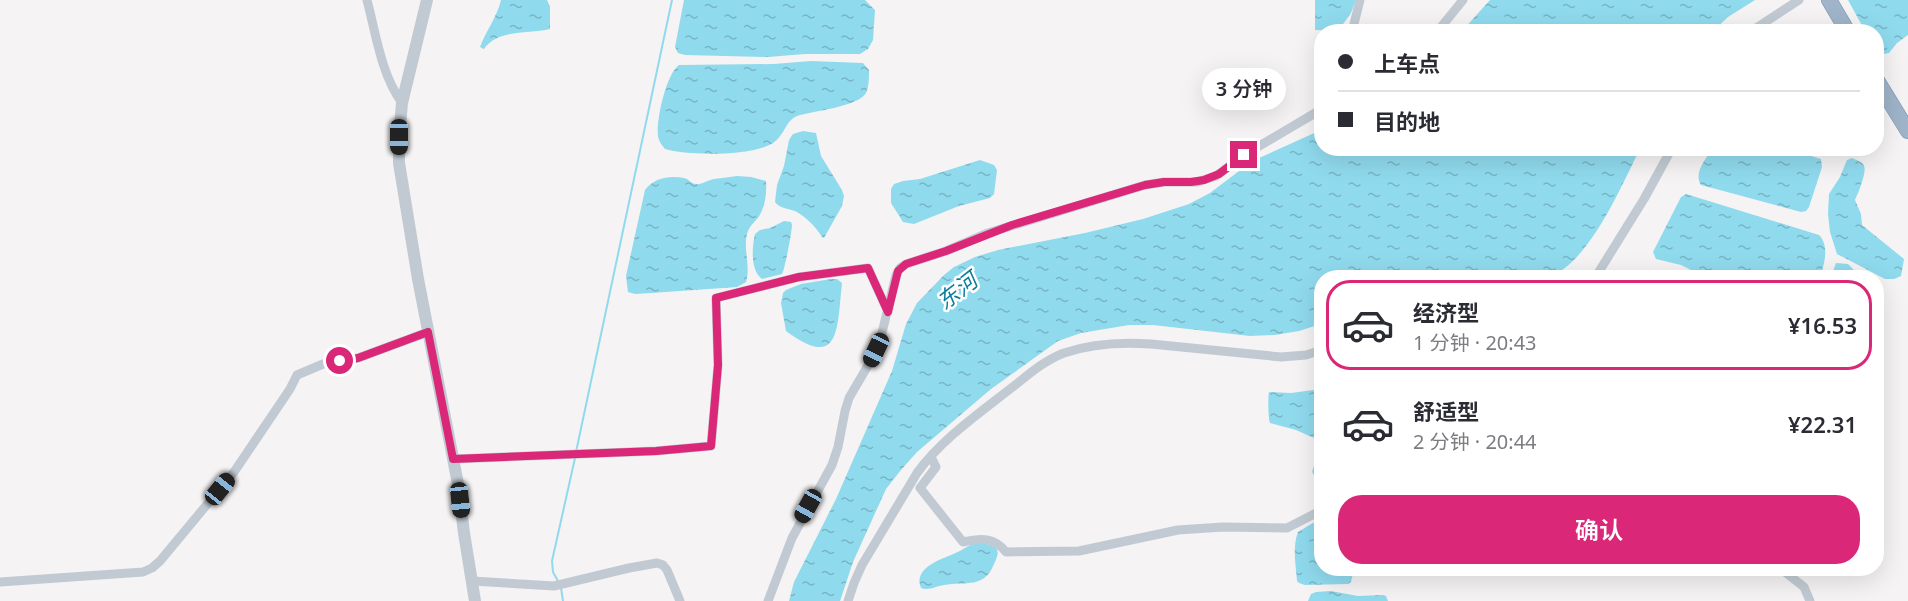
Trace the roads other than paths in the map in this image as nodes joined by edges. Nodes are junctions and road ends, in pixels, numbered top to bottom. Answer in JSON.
{"nodes":[{"id":1,"x":367,"y":0,"type":"edge"},
{"id":2,"x":427,"y":0,"type":"edge"},
{"id":3,"x":1360,"y":0,"type":"edge"},
{"id":4,"x":1464,"y":0,"type":"edge"},
{"id":5,"x":1799,"y":0,"type":"edge"},
{"id":6,"x":1828,"y":0,"type":"edge"},
{"id":7,"x":1354,"y":24,"type":"edge"},
{"id":8,"x":1444,"y":24,"type":"edge"},
{"id":9,"x":1762,"y":24,"type":"edge"},
{"id":10,"x":1843,"y":24,"type":"edge"},
{"id":11,"x":1884,"y":93,"type":"edge"},
{"id":12,"x":402,"y":103,"type":"junction"},
{"id":13,"x":1314,"y":113,"type":"edge"},
{"id":14,"x":1908,"y":131,"type":"edge"},
{"id":15,"x":1668,"y":156,"type":"edge"},
{"id":16,"x":1600,"y":270,"type":"edge"},
{"id":17,"x":888,"y":312,"type":"junction"},
{"id":18,"x":428,"y":332,"type":"junction"},
{"id":19,"x":1314,"y":352,"type":"edge"},
{"id":20,"x":930,"y":457,"type":"junction"},
{"id":21,"x":453,"y":459,"type":"junction"},
{"id":22,"x":1314,"y":514,"type":"edge"},
{"id":23,"x":1790,"y":576,"type":"edge"},
{"id":24,"x":472,"y":581,"type":"junction"},
{"id":25,"x":0,"y":582,"type":"edge"},
{"id":26,"x":475,"y":601,"type":"edge"},
{"id":27,"x":680,"y":601,"type":"edge"},
{"id":28,"x":768,"y":601,"type":"edge"},
{"id":29,"x":848,"y":601,"type":"edge"},
{"id":30,"x":1810,"y":601,"type":"edge"}],
"edges":[{"from":1,"to":12,"type":"street"},
{"from":2,"to":12,"type":"street"},
{"from":3,"to":7,"type":"street"},
{"from":4,"to":8,"type":"street"},
{"from":5,"to":9,"type":"street"},
{"from":6,"to":10,"type":"highway"},
{"from":11,"to":14,"type":"highway"},
{"from":12,"to":18,"type":"street"},
{"from":13,"to":17,"type":"street"},
{"from":15,"to":16,"type":"street"},
{"from":17,"to":21,"type":"street"},
{"from":17,"to":28,"type":"street"},
{"from":18,"to":21,"type":"street"},
{"from":18,"to":25,"type":"street"},
{"from":19,"to":20,"type":"street"},
{"from":20,"to":22,"type":"street"},
{"from":20,"to":29,"type":"street"},
{"from":21,"to":24,"type":"street"},
{"from":23,"to":30,"type":"street"},
{"from":24,"to":26,"type":"street"},
{"from":24,"to":27,"type":"street"}]}
